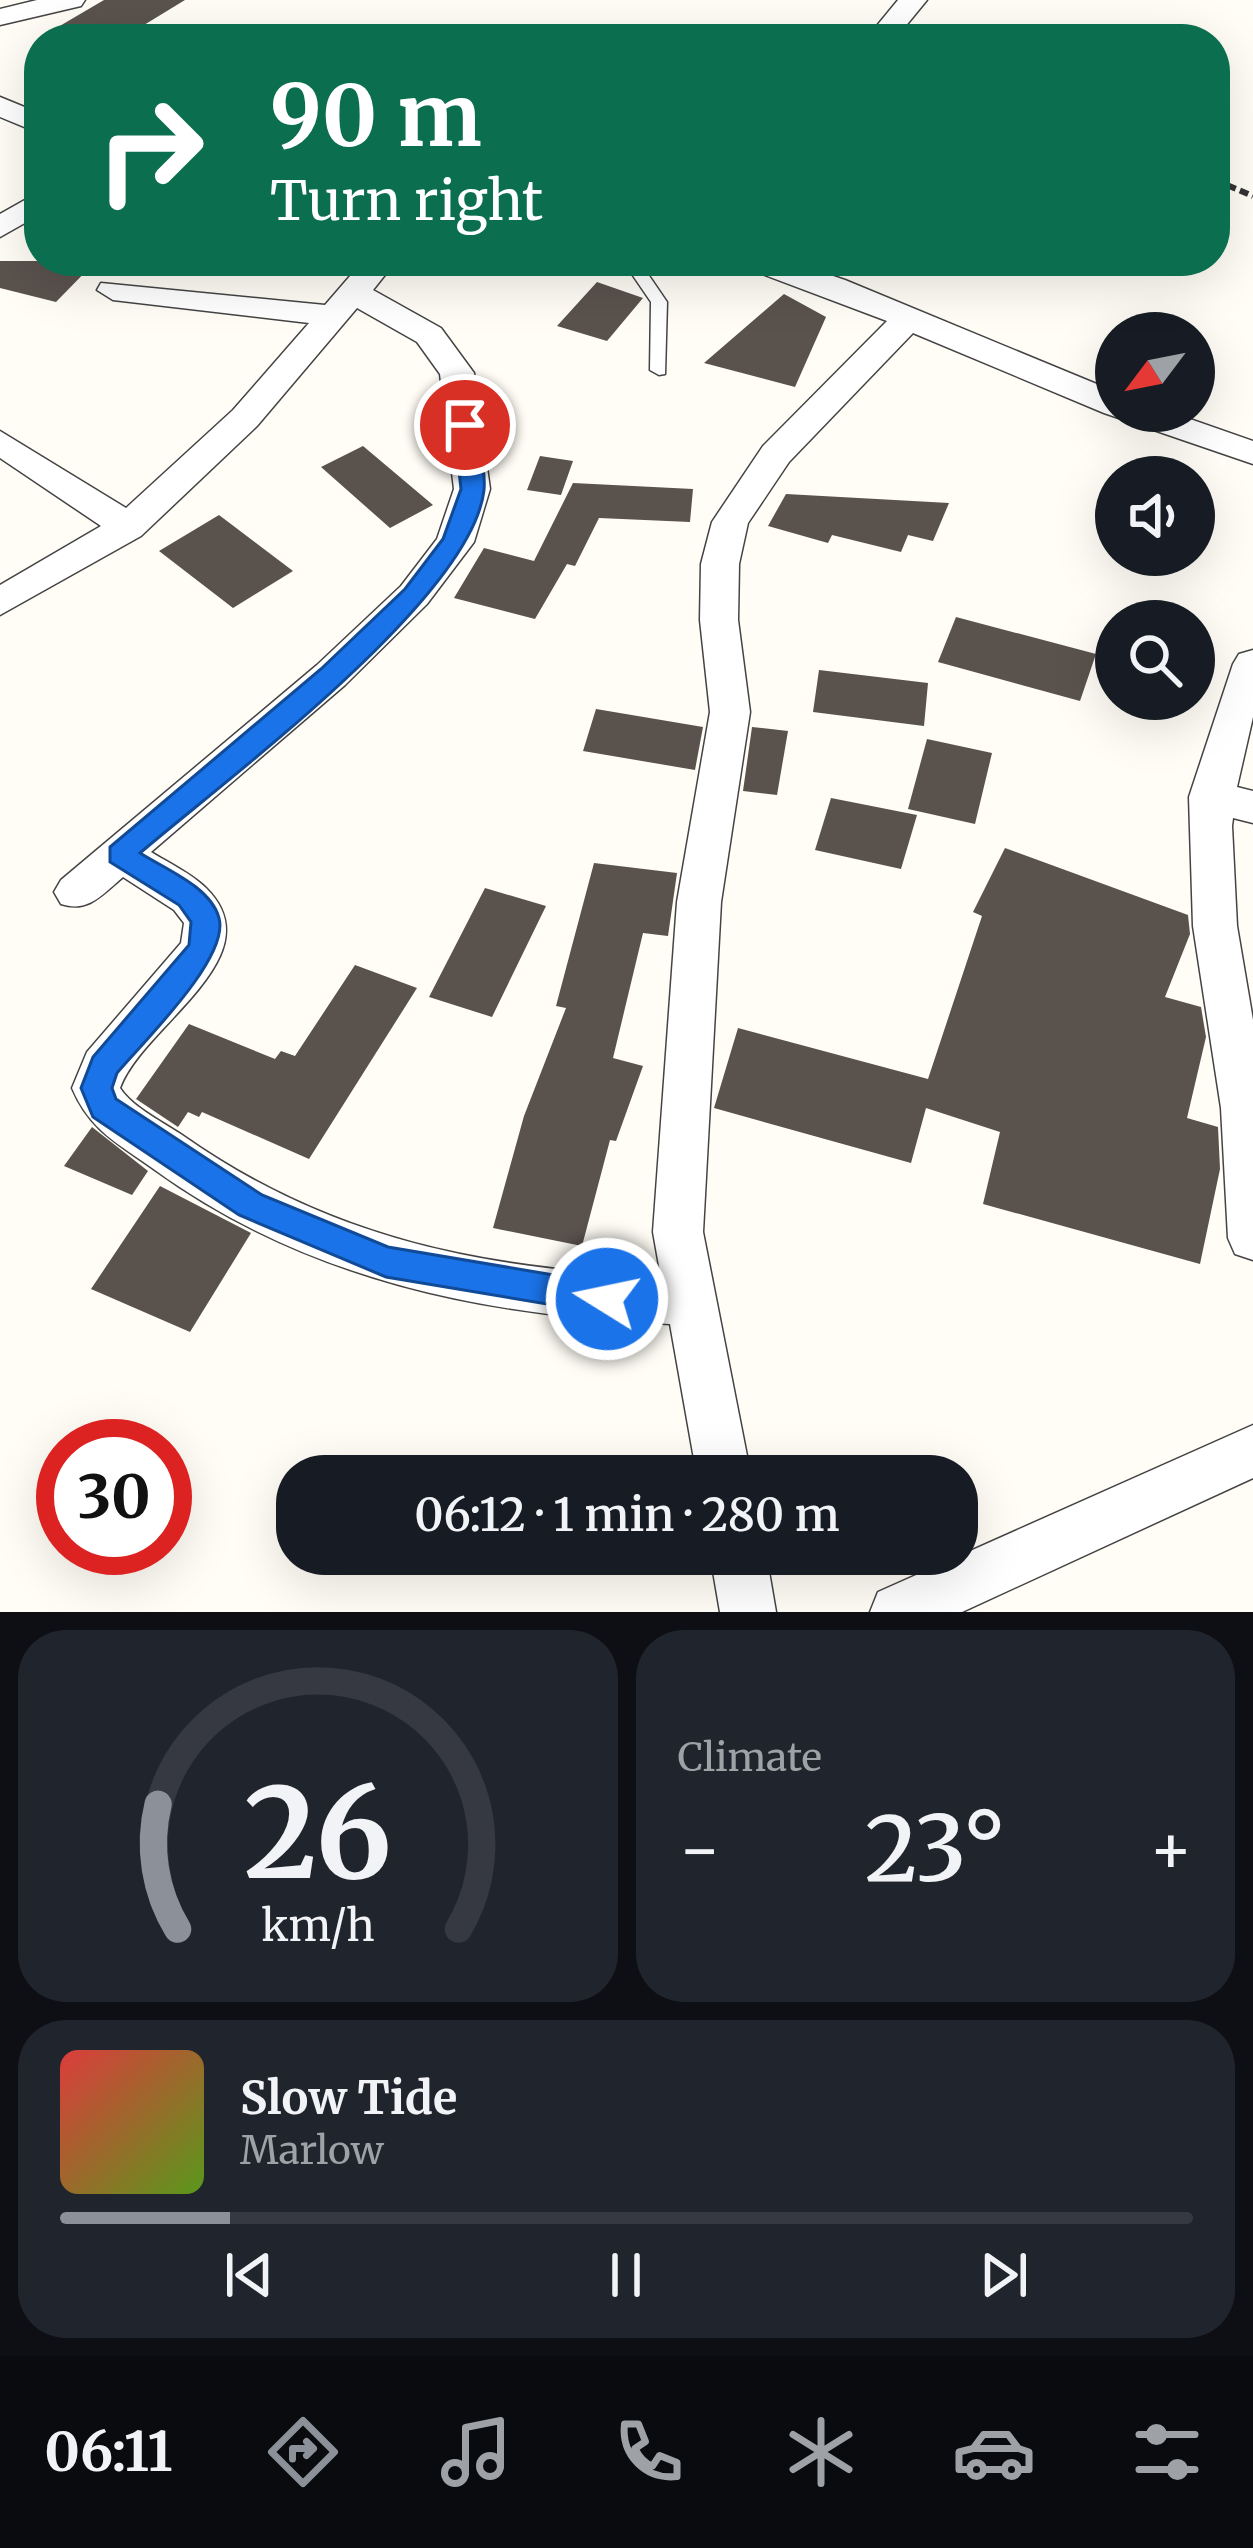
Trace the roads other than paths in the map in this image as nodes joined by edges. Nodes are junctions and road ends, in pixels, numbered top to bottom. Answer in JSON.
{"nodes":[{"id":1,"x":71,"y":0,"type":"edge"},
{"id":2,"x":913,"y":0,"type":"edge"},
{"id":3,"x":0,"y":17,"type":"edge"},
{"id":4,"x":893,"y":24,"type":"edge"},
{"id":5,"x":368,"y":276,"type":"edge"},
{"id":6,"x":642,"y":276,"type":"edge"},
{"id":7,"x":797,"y":276,"type":"edge"},
{"id":8,"x":113,"y":290,"type":"dead end"},
{"id":9,"x":346,"y":304,"type":"junction"},
{"id":10,"x":907,"y":320,"type":"junction"},
{"id":11,"x":659,"y":370,"type":"dead end"},
{"id":12,"x":1095,"y":396,"type":"edge"},
{"id":13,"x":1192,"y":432,"type":"edge"},
{"id":14,"x":0,"y":442,"type":"edge"},
{"id":15,"x":1253,"y":453,"type":"edge"},
{"id":16,"x":128,"y":527,"type":"junction"},
{"id":17,"x":0,"y":602,"type":"edge"},
{"id":18,"x":1253,"y":664,"type":"edge"},
{"id":19,"x":1232,"y":802,"type":"edge"},
{"id":20,"x":120,"y":854,"type":"junction"},
{"id":21,"x":76,"y":892,"type":"dead end"},
{"id":22,"x":1253,"y":1238,"type":"edge"},
{"id":23,"x":687,"y":1301,"type":"junction"},
{"id":24,"x":1253,"y":1451,"type":"edge"},
{"id":25,"x":720,"y":1455,"type":"edge"},
{"id":26,"x":742,"y":1575,"type":"edge"},
{"id":27,"x":748,"y":1612,"type":"edge"},
{"id":28,"x":898,"y":1612,"type":"edge"}],
"edges":[{"from":1,"to":3,"type":"street"},
{"from":2,"to":4,"type":"street"},
{"from":5,"to":9,"type":"street"},
{"from":6,"to":11,"type":"lane"},
{"from":7,"to":10,"type":"street"},
{"from":8,"to":9,"type":"street"},
{"from":9,"to":16,"type":"street"},
{"from":9,"to":20,"type":"street"},
{"from":10,"to":12,"type":"street"},
{"from":10,"to":23,"type":"street"},
{"from":13,"to":15,"type":"street"},
{"from":14,"to":16,"type":"street"},
{"from":16,"to":17,"type":"street"},
{"from":18,"to":19,"type":"street"},
{"from":19,"to":22,"type":"street"},
{"from":20,"to":21,"type":"street"},
{"from":20,"to":23,"type":"street"},
{"from":23,"to":25,"type":"street"},
{"from":24,"to":28,"type":"street"},
{"from":26,"to":27,"type":"street"}]}
